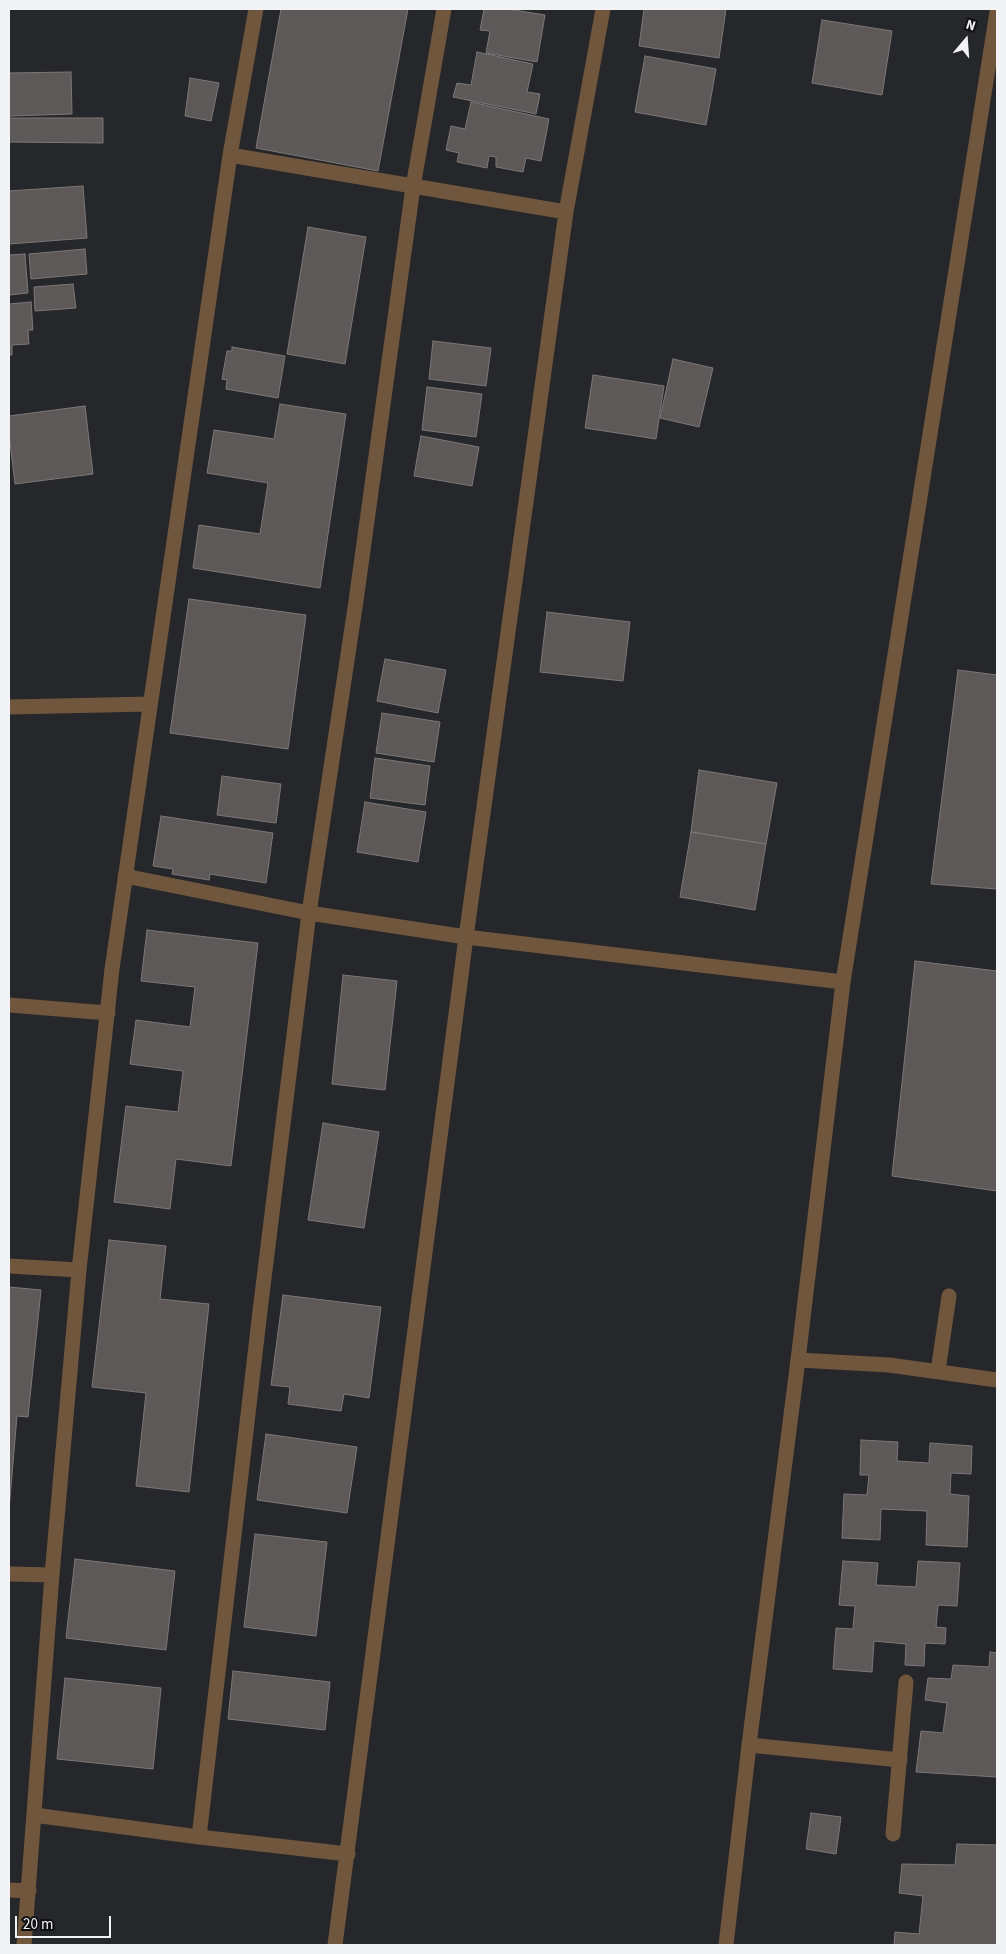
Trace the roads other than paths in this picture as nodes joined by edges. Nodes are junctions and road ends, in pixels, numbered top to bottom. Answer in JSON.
{"nodes":[{"id":1,"x":256,"y":9,"type":"edge"},
{"id":2,"x":444,"y":9,"type":"edge"},
{"id":3,"x":603,"y":9,"type":"edge"},
{"id":4,"x":997,"y":12,"type":"edge"},
{"id":5,"x":230,"y":155,"type":"junction"},
{"id":6,"x":413,"y":187,"type":"junction"},
{"id":7,"x":566,"y":212,"type":"junction"},
{"id":8,"x":150,"y":704,"type":"junction"},
{"id":9,"x":9,"y":707,"type":"edge"},
{"id":10,"x":125,"y":876,"type":"junction"},
{"id":11,"x":309,"y":913,"type":"junction"},
{"id":12,"x":466,"y":937,"type":"junction"},
{"id":13,"x":843,"y":982,"type":"junction"},
{"id":14,"x":9,"y":1005,"type":"edge"},
{"id":15,"x":108,"y":1013,"type":"junction"},
{"id":16,"x":9,"y":1266,"type":"edge"},
{"id":17,"x":79,"y":1270,"type":"junction"},
{"id":18,"x":949,"y":1296,"type":"dead end"},
{"id":19,"x":798,"y":1360,"type":"junction"},
{"id":20,"x":938,"y":1371,"type":"junction"},
{"id":21,"x":997,"y":1380,"type":"edge"},
{"id":22,"x":9,"y":1574,"type":"edge"},
{"id":23,"x":52,"y":1575,"type":"junction"},
{"id":24,"x":906,"y":1682,"type":"dead end"},
{"id":25,"x":749,"y":1746,"type":"junction"},
{"id":26,"x":900,"y":1760,"type":"junction"},
{"id":27,"x":34,"y":1815,"type":"junction"},
{"id":28,"x":893,"y":1834,"type":"dead end"},
{"id":29,"x":199,"y":1837,"type":"junction"},
{"id":30,"x":348,"y":1854,"type":"junction"},
{"id":31,"x":9,"y":1890,"type":"edge"},
{"id":32,"x":29,"y":1891,"type":"junction"},
{"id":33,"x":24,"y":1945,"type":"edge"},
{"id":34,"x":335,"y":1945,"type":"edge"},
{"id":35,"x":726,"y":1945,"type":"edge"}],
"edges":[{"from":1,"to":5,"type":"street"},
{"from":2,"to":6,"type":"street"},
{"from":3,"to":7,"type":"street"},
{"from":4,"to":13,"type":"street"},
{"from":5,"to":6,"type":"street"},
{"from":5,"to":8,"type":"street"},
{"from":6,"to":7,"type":"street"},
{"from":6,"to":11,"type":"street"},
{"from":7,"to":12,"type":"street"},
{"from":8,"to":9,"type":"street"},
{"from":8,"to":10,"type":"street"},
{"from":10,"to":11,"type":"street"},
{"from":10,"to":15,"type":"street"},
{"from":11,"to":12,"type":"street"},
{"from":11,"to":29,"type":"street"},
{"from":12,"to":13,"type":"street"},
{"from":12,"to":30,"type":"street"},
{"from":13,"to":19,"type":"street"},
{"from":14,"to":15,"type":"street"},
{"from":15,"to":17,"type":"street"},
{"from":16,"to":17,"type":"street"},
{"from":17,"to":23,"type":"street"},
{"from":18,"to":20,"type":"street"},
{"from":19,"to":20,"type":"street"},
{"from":19,"to":25,"type":"street"},
{"from":20,"to":21,"type":"street"},
{"from":22,"to":23,"type":"street"},
{"from":23,"to":27,"type":"street"},
{"from":24,"to":26,"type":"street"},
{"from":25,"to":26,"type":"street"},
{"from":25,"to":35,"type":"street"},
{"from":26,"to":28,"type":"street"},
{"from":27,"to":29,"type":"street"},
{"from":27,"to":32,"type":"street"},
{"from":29,"to":30,"type":"street"},
{"from":30,"to":34,"type":"street"},
{"from":31,"to":32,"type":"street"},
{"from":32,"to":33,"type":"street"}]}
